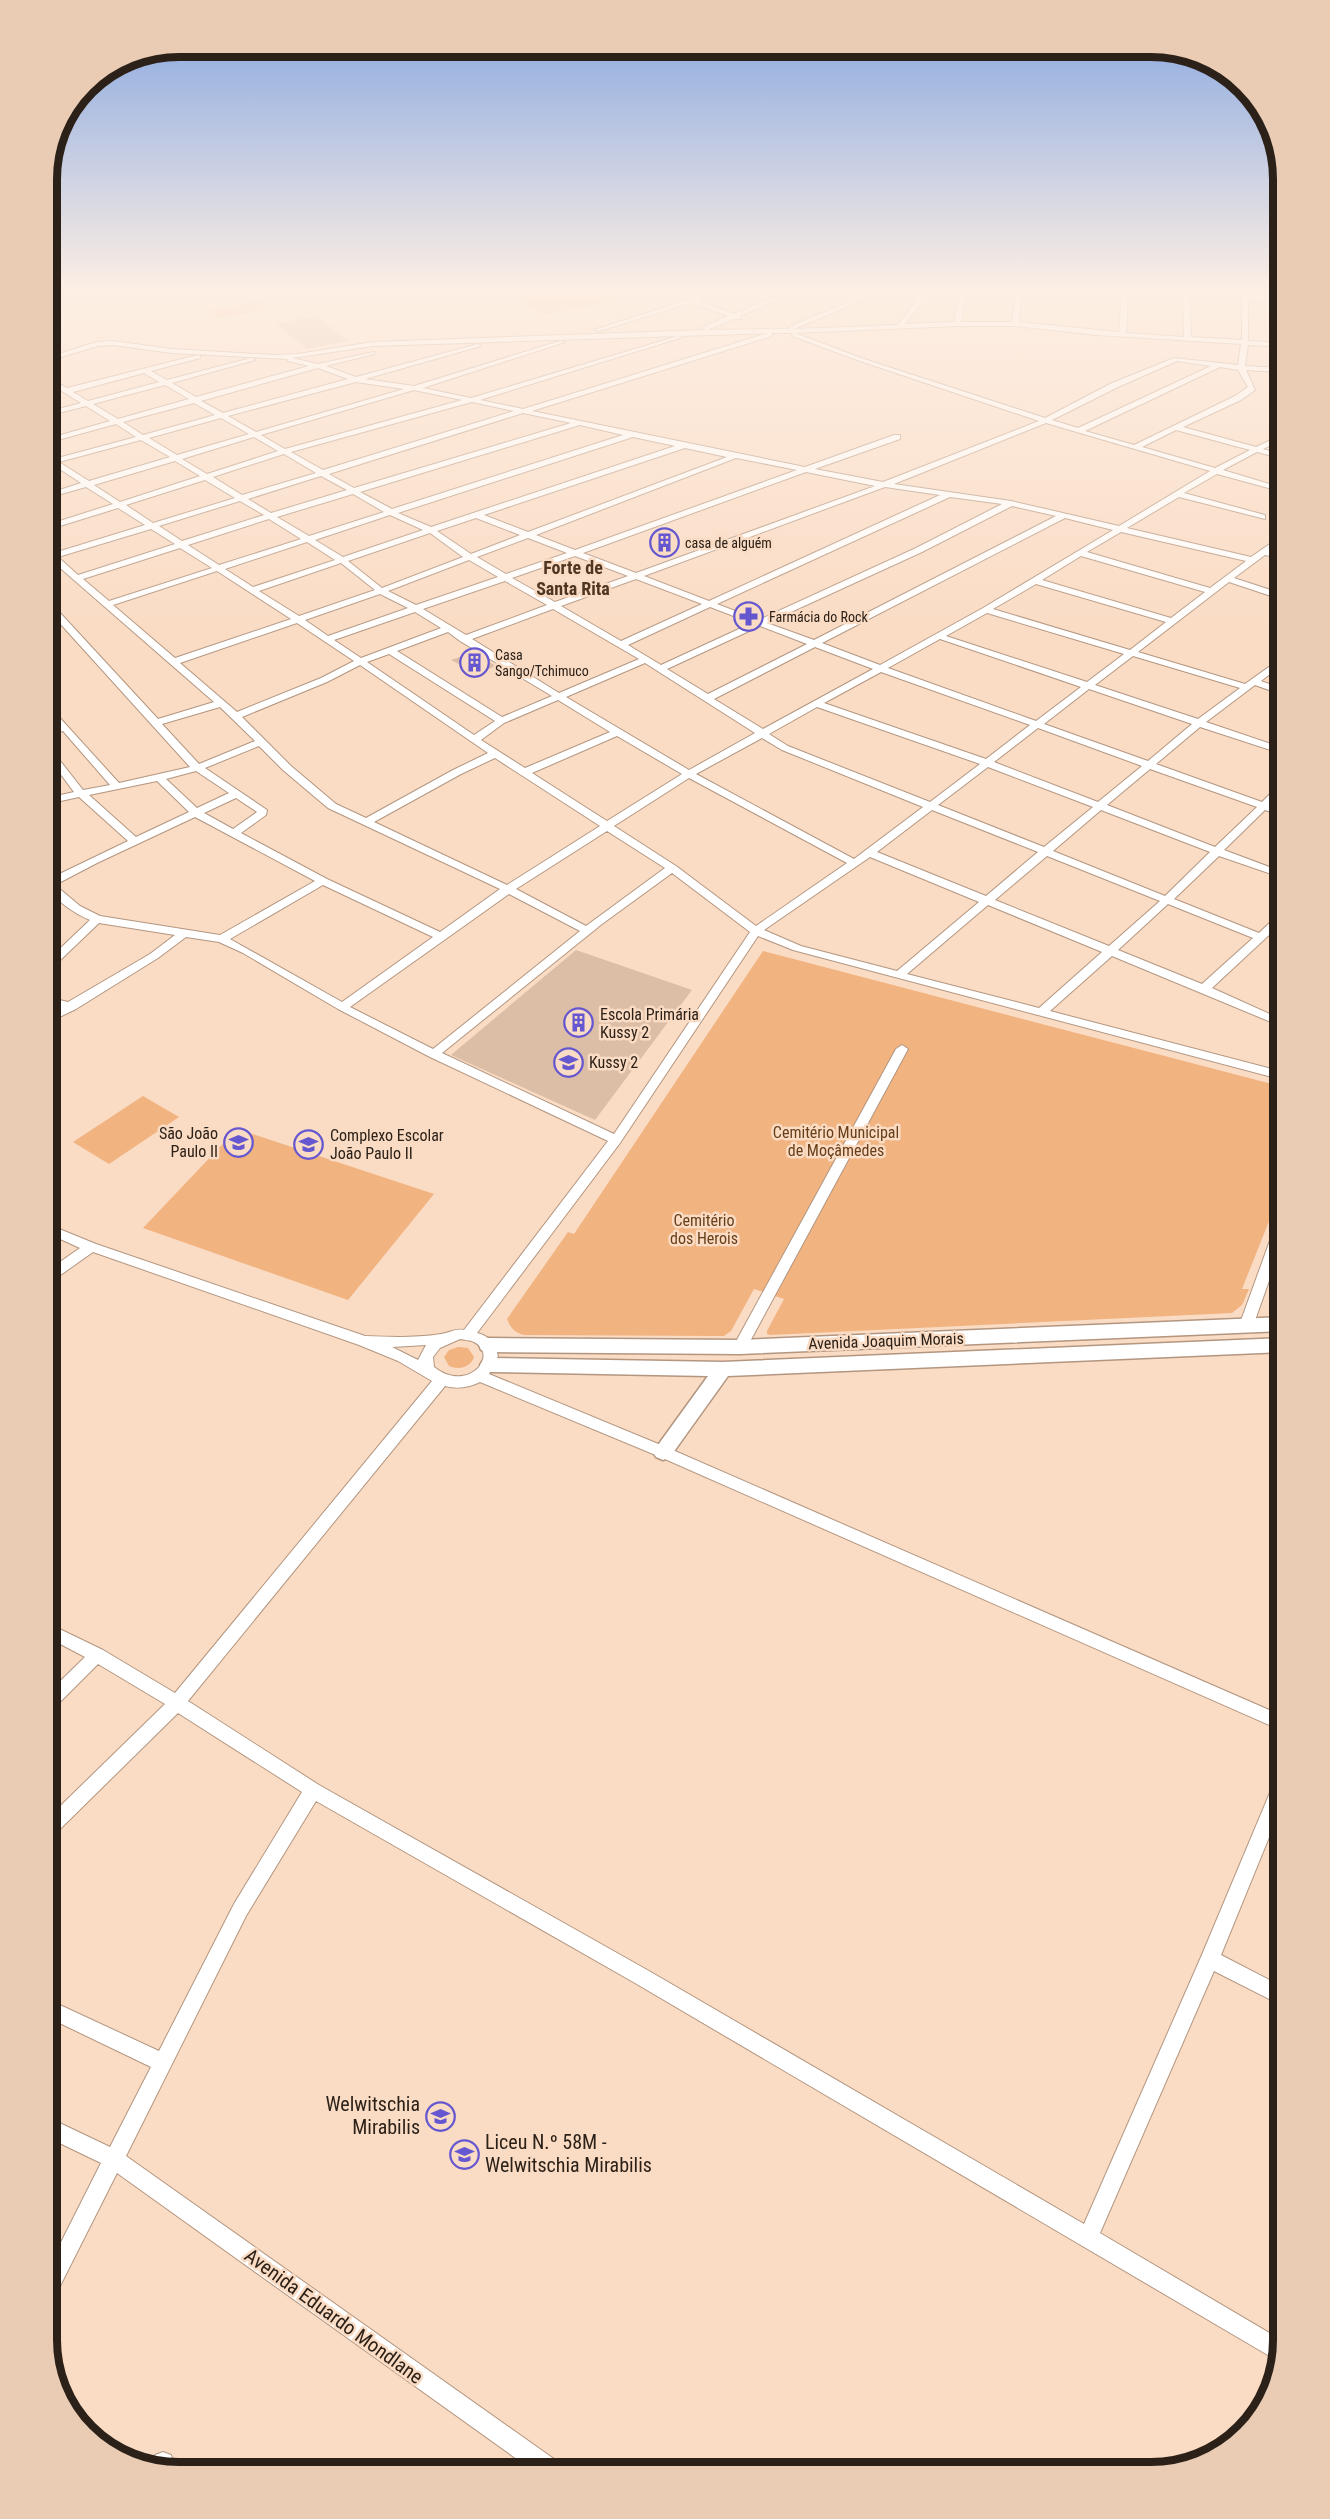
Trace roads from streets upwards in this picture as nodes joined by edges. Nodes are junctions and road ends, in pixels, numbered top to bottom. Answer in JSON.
{"nodes":[{"id":1,"x":97,"y":410,"type":"edge"},
{"id":2,"x":162,"y":410,"type":"edge"},
{"id":3,"x":211,"y":410,"type":"edge"},
{"id":4,"x":249,"y":410,"type":"edge"},
{"id":5,"x":342,"y":410,"type":"edge"},
{"id":6,"x":438,"y":410,"type":"edge"},
{"id":7,"x":515,"y":410,"type":"edge"},
{"id":8,"x":527,"y":410,"type":"edge"},
{"id":9,"x":1010,"y":410,"type":"edge"},
{"id":10,"x":1067,"y":410,"type":"edge"},
{"id":11,"x":1125,"y":410,"type":"edge"},
{"id":12,"x":1213,"y":410,"type":"edge"},
{"id":13,"x":522,"y":411,"type":"junction"},
{"id":14,"x":222,"y":417,"type":"junction"},
{"id":15,"x":1044,"y":421,"type":"junction"},
{"id":16,"x":117,"y":422,"type":"junction"},
{"id":17,"x":579,"y":423,"type":"junction"},
{"id":18,"x":1176,"y":428,"type":"junction"},
{"id":19,"x":1078,"y":432,"type":"junction"},
{"id":20,"x":632,"y":434,"type":"junction"},
{"id":21,"x":257,"y":435,"type":"junction"},
{"id":22,"x":897,"y":437,"type":"dead end"},
{"id":23,"x":57,"y":438,"type":"edge"},
{"id":24,"x":143,"y":438,"type":"junction"},
{"id":25,"x":1273,"y":442,"type":"edge"},
{"id":26,"x":684,"y":446,"type":"junction"},
{"id":27,"x":1134,"y":448,"type":"junction"},
{"id":28,"x":1258,"y":449,"type":"junction"},
{"id":29,"x":286,"y":452,"type":"junction"},
{"id":30,"x":1273,"y":454,"type":"edge"},
{"id":31,"x":735,"y":456,"type":"junction"},
{"id":32,"x":57,"y":459,"type":"edge"},
{"id":33,"x":176,"y":459,"type":"junction"},
{"id":34,"x":57,"y":466,"type":"edge"},
{"id":35,"x":807,"y":470,"type":"junction"},
{"id":36,"x":1214,"y":471,"type":"junction"},
{"id":37,"x":324,"y":473,"type":"junction"},
{"id":38,"x":204,"y":476,"type":"junction"},
{"id":39,"x":88,"y":484,"type":"junction"},
{"id":40,"x":884,"y":485,"type":"junction"},
{"id":41,"x":1273,"y":487,"type":"edge"},
{"id":42,"x":355,"y":491,"type":"junction"},
{"id":43,"x":57,"y":493,"type":"edge"},
{"id":44,"x":948,"y":494,"type":"junction"},
{"id":45,"x":1178,"y":494,"type":"junction"},
{"id":46,"x":242,"y":498,"type":"junction"},
{"id":47,"x":1011,"y":503,"type":"junction"},
{"id":48,"x":118,"y":504,"type":"junction"},
{"id":49,"x":392,"y":513,"type":"junction"},
{"id":50,"x":1065,"y":515,"type":"junction"},
{"id":51,"x":270,"y":516,"type":"junction"},
{"id":52,"x":478,"y":516,"type":"junction"},
{"id":53,"x":1262,"y":517,"type":"dead end"},
{"id":54,"x":57,"y":525,"type":"edge"},
{"id":55,"x":153,"y":526,"type":"junction"},
{"id":56,"x":1122,"y":528,"type":"junction"},
{"id":57,"x":430,"y":530,"type":"junction"},
{"id":58,"x":527,"y":535,"type":"junction"},
{"id":59,"x":309,"y":540,"type":"junction"},
{"id":60,"x":182,"y":544,"type":"junction"},
{"id":61,"x":1273,"y":545,"type":"edge"},
{"id":62,"x":1264,"y":552,"type":"junction"},
{"id":63,"x":57,"y":553,"type":"edge"},
{"id":64,"x":573,"y":553,"type":"junction"},
{"id":65,"x":1080,"y":554,"type":"junction"},
{"id":66,"x":1273,"y":554,"type":"edge"},
{"id":67,"x":468,"y":556,"type":"junction"},
{"id":68,"x":342,"y":560,"type":"junction"},
{"id":69,"x":1251,"y":560,"type":"junction"},
{"id":70,"x":57,"y":562,"type":"edge"},
{"id":71,"x":220,"y":569,"type":"junction"},
{"id":72,"x":507,"y":577,"type":"junction"},
{"id":73,"x":635,"y":577,"type":"junction"},
{"id":74,"x":77,"y":578,"type":"junction"},
{"id":75,"x":1227,"y":579,"type":"junction"},
{"id":76,"x":1036,"y":581,"type":"junction"},
{"id":77,"x":253,"y":590,"type":"junction"},
{"id":78,"x":381,"y":591,"type":"junction"},
{"id":79,"x":1210,"y":591,"type":"junction"},
{"id":80,"x":1273,"y":594,"type":"edge"},
{"id":81,"x":108,"y":604,"type":"junction"},
{"id":82,"x":707,"y":604,"type":"junction"},
{"id":83,"x":556,"y":606,"type":"junction"},
{"id":84,"x":417,"y":609,"type":"junction"},
{"id":85,"x":986,"y":610,"type":"junction"},
{"id":86,"x":57,"y":615,"type":"edge"},
{"id":87,"x":297,"y":619,"type":"junction"},
{"id":88,"x":1172,"y":621,"type":"junction"},
{"id":89,"x":758,"y":623,"type":"junction"},
{"id":90,"x":449,"y":628,"type":"junction"},
{"id":91,"x":939,"y":636,"type":"junction"},
{"id":92,"x":327,"y":639,"type":"junction"},
{"id":93,"x":463,"y":639,"type":"junction"},
{"id":94,"x":622,"y":644,"type":"junction"},
{"id":95,"x":816,"y":645,"type":"junction"},
{"id":96,"x":389,"y":650,"type":"junction"},
{"id":97,"x":1130,"y":653,"type":"junction"},
{"id":98,"x":646,"y":658,"type":"junction"},
{"id":99,"x":361,"y":661,"type":"junction"},
{"id":100,"x":172,"y":662,"type":"junction"},
{"id":101,"x":661,"y":668,"type":"junction"},
{"id":102,"x":879,"y":668,"type":"junction"},
{"id":103,"x":1273,"y":668,"type":"edge"},
{"id":104,"x":1091,"y":684,"type":"junction"},
{"id":105,"x":1251,"y":685,"type":"junction"},
{"id":106,"x":1273,"y":690,"type":"edge"},
{"id":107,"x":558,"y":695,"type":"junction"},
{"id":108,"x":708,"y":698,"type":"junction"},
{"id":109,"x":222,"y":704,"type":"junction"},
{"id":110,"x":816,"y":704,"type":"junction"},
{"id":111,"x":236,"y":716,"type":"junction"},
{"id":112,"x":57,"y":719,"type":"edge"},
{"id":113,"x":501,"y":721,"type":"junction"},
{"id":114,"x":1200,"y":722,"type":"junction"},
{"id":115,"x":156,"y":723,"type":"junction"},
{"id":116,"x":1036,"y":724,"type":"junction"},
{"id":117,"x":65,"y":727,"type":"junction"},
{"id":118,"x":57,"y":729,"type":"edge"},
{"id":119,"x":618,"y":732,"type":"junction"},
{"id":120,"x":761,"y":735,"type":"junction"},
{"id":121,"x":474,"y":740,"type":"junction"},
{"id":122,"x":262,"y":741,"type":"junction"},
{"id":123,"x":1273,"y":747,"type":"edge"},
{"id":124,"x":497,"y":753,"type":"junction"},
{"id":125,"x":985,"y":762,"type":"junction"},
{"id":126,"x":57,"y":763,"type":"edge"},
{"id":127,"x":1149,"y":765,"type":"junction"},
{"id":128,"x":196,"y":768,"type":"junction"},
{"id":129,"x":525,"y":772,"type":"junction"},
{"id":130,"x":687,"y":775,"type":"junction"},
{"id":131,"x":159,"y":778,"type":"junction"},
{"id":132,"x":116,"y":786,"type":"junction"},
{"id":133,"x":80,"y":793,"type":"junction"},
{"id":134,"x":236,"y":794,"type":"junction"},
{"id":135,"x":1273,"y":796,"type":"edge"},
{"id":136,"x":57,"y":799,"type":"edge"},
{"id":137,"x":929,"y":806,"type":"junction"},
{"id":138,"x":1262,"y":806,"type":"junction"},
{"id":139,"x":1100,"y":807,"type":"junction"},
{"id":140,"x":1273,"y":810,"type":"edge"},
{"id":141,"x":196,"y":813,"type":"junction"},
{"id":142,"x":367,"y":822,"type":"junction"},
{"id":143,"x":605,"y":825,"type":"junction"},
{"id":144,"x":234,"y":833,"type":"junction"},
{"id":145,"x":135,"y":842,"type":"junction"},
{"id":146,"x":1216,"y":851,"type":"junction"},
{"id":147,"x":1046,"y":852,"type":"junction"},
{"id":148,"x":869,"y":853,"type":"junction"},
{"id":149,"x":854,"y":863,"type":"junction"},
{"id":150,"x":672,"y":868,"type":"junction"},
{"id":151,"x":1273,"y":871,"type":"edge"},
{"id":152,"x":57,"y":879,"type":"edge"},
{"id":153,"x":323,"y":881,"type":"junction"},
{"id":154,"x":508,"y":889,"type":"junction"},
{"id":155,"x":57,"y":893,"type":"edge"},
{"id":156,"x":986,"y":900,"type":"junction"},
{"id":157,"x":1167,"y":900,"type":"junction"},
{"id":158,"x":97,"y":919,"type":"junction"},
{"id":159,"x":1273,"y":926,"type":"edge"},
{"id":160,"x":756,"y":930,"type":"junction"},
{"id":161,"x":588,"y":931,"type":"junction"},
{"id":162,"x":184,"y":933,"type":"junction"},
{"id":163,"x":439,"y":936,"type":"junction"},
{"id":164,"x":1260,"y":938,"type":"junction"},
{"id":165,"x":222,"y":939,"type":"junction"},
{"id":166,"x":57,"y":951,"type":"edge"},
{"id":167,"x":1109,"y":951,"type":"junction"},
{"id":168,"x":900,"y":974,"type":"junction"},
{"id":169,"x":1204,"y":989,"type":"junction"},
{"id":170,"x":57,"y":1003,"type":"edge"},
{"id":171,"x":72,"y":1007,"type":"junction"},
{"id":172,"x":342,"y":1007,"type":"junction"},
{"id":173,"x":1042,"y":1012,"type":"junction"},
{"id":174,"x":57,"y":1015,"type":"edge"},
{"id":175,"x":1273,"y":1019,"type":"edge"},
{"id":176,"x":902,"y":1049,"type":"dead end"},
{"id":177,"x":434,"y":1054,"type":"junction"},
{"id":178,"x":1273,"y":1073,"type":"edge"},
{"id":179,"x":616,"y":1140,"type":"junction"},
{"id":180,"x":57,"y":1232,"type":"edge"},
{"id":181,"x":91,"y":1247,"type":"junction"},
{"id":182,"x":1273,"y":1256,"type":"edge"},
{"id":183,"x":57,"y":1271,"type":"edge"},
{"id":184,"x":1273,"y":1325,"type":"edge"},
{"id":185,"x":1246,"y":1326,"type":"junction"},
{"id":186,"x":468,"y":1335,"type":"junction"},
{"id":187,"x":440,"y":1339,"type":"junction"},
{"id":188,"x":364,"y":1341,"type":"junction"},
{"id":189,"x":488,"y":1345,"type":"junction"},
{"id":190,"x":1273,"y":1345,"type":"edge"},
{"id":191,"x":740,"y":1347,"type":"junction"},
{"id":192,"x":723,"y":1369,"type":"junction"},
{"id":193,"x":485,"y":1370,"type":"junction"},
{"id":194,"x":437,"y":1377,"type":"junction"},
{"id":195,"x":663,"y":1452,"type":"junction"},
{"id":196,"x":57,"y":1635,"type":"edge"},
{"id":197,"x":97,"y":1655,"type":"junction"},
{"id":198,"x":57,"y":1694,"type":"edge"},
{"id":199,"x":177,"y":1703,"type":"junction"},
{"id":200,"x":1273,"y":1719,"type":"edge"},
{"id":201,"x":313,"y":1790,"type":"junction"},
{"id":202,"x":1273,"y":1809,"type":"edge"},
{"id":203,"x":57,"y":1819,"type":"edge"},
{"id":204,"x":1210,"y":1959,"type":"junction"},
{"id":205,"x":1273,"y":1991,"type":"edge"},
{"id":206,"x":57,"y":2013,"type":"edge"},
{"id":207,"x":164,"y":2063,"type":"junction"},
{"id":208,"x":57,"y":2132,"type":"edge"},
{"id":209,"x":114,"y":2159,"type":"junction"},
{"id":210,"x":1088,"y":2238,"type":"junction"},
{"id":211,"x":57,"y":2270,"type":"edge"},
{"id":212,"x":1273,"y":2345,"type":"edge"},
{"id":213,"x":539,"y":2462,"type":"edge"}],
"edges":[{"from":1,"to":16,"type":"street"},
{"from":2,"to":16,"type":"street"},
{"from":3,"to":14,"type":"street"},
{"from":4,"to":14,"type":"street"},
{"from":5,"to":21,"type":"street"},
{"from":6,"to":29,"type":"street"},
{"from":7,"to":13,"type":"street"},
{"from":8,"to":13,"type":"street"},
{"from":9,"to":15,"type":"street"},
{"from":10,"to":15,"type":"street"},
{"from":11,"to":19,"type":"street"},
{"from":12,"to":18,"type":"street"},
{"from":13,"to":17,"type":"street"},
{"from":13,"to":37,"type":"street"},
{"from":14,"to":21,"type":"street"},
{"from":14,"to":24,"type":"street"},
{"from":15,"to":19,"type":"street"},
{"from":15,"to":40,"type":"street"},
{"from":16,"to":23,"type":"street"},
{"from":16,"to":24,"type":"street"},
{"from":17,"to":20,"type":"street"},
{"from":17,"to":42,"type":"street"},
{"from":18,"to":27,"type":"street"},
{"from":18,"to":28,"type":"street"},
{"from":19,"to":27,"type":"street"},
{"from":20,"to":26,"type":"street"},
{"from":20,"to":49,"type":"street"},
{"from":21,"to":29,"type":"street"},
{"from":21,"to":33,"type":"street"},
{"from":22,"to":35,"type":"street"},
{"from":24,"to":32,"type":"street"},
{"from":24,"to":33,"type":"street"},
{"from":25,"to":28,"type":"street"},
{"from":26,"to":31,"type":"street"},
{"from":26,"to":52,"type":"street"},
{"from":27,"to":36,"type":"street"},
{"from":28,"to":30,"type":"street"},
{"from":28,"to":36,"type":"street"},
{"from":29,"to":37,"type":"street"},
{"from":29,"to":38,"type":"street"},
{"from":31,"to":35,"type":"street"},
{"from":31,"to":58,"type":"street"},
{"from":33,"to":38,"type":"street"},
{"from":33,"to":39,"type":"street"},
{"from":34,"to":39,"type":"street"},
{"from":35,"to":40,"type":"street"},
{"from":35,"to":64,"type":"street"},
{"from":36,"to":41,"type":"street"},
{"from":36,"to":45,"type":"street"},
{"from":37,"to":42,"type":"street"},
{"from":37,"to":46,"type":"street"},
{"from":38,"to":46,"type":"street"},
{"from":38,"to":48,"type":"street"},
{"from":39,"to":43,"type":"street"},
{"from":39,"to":48,"type":"street"},
{"from":40,"to":44,"type":"street"},
{"from":40,"to":73,"type":"street"},
{"from":42,"to":49,"type":"street"},
{"from":42,"to":51,"type":"street"},
{"from":44,"to":47,"type":"street"},
{"from":44,"to":82,"type":"street"},
{"from":45,"to":53,"type":"street"},
{"from":45,"to":56,"type":"street"},
{"from":46,"to":51,"type":"street"},
{"from":46,"to":55,"type":"street"},
{"from":47,"to":50,"type":"street"},
{"from":47,"to":89,"type":"street"},
{"from":48,"to":54,"type":"street"},
{"from":48,"to":55,"type":"street"},
{"from":49,"to":57,"type":"street"},
{"from":49,"to":59,"type":"street"},
{"from":50,"to":56,"type":"street"},
{"from":50,"to":95,"type":"street"},
{"from":51,"to":59,"type":"street"},
{"from":51,"to":60,"type":"street"},
{"from":52,"to":57,"type":"street"},
{"from":52,"to":58,"type":"street"},
{"from":55,"to":60,"type":"street"},
{"from":55,"to":63,"type":"street"},
{"from":56,"to":65,"type":"street"},
{"from":56,"to":69,"type":"street"},
{"from":57,"to":67,"type":"street"},
{"from":57,"to":68,"type":"street"},
{"from":58,"to":64,"type":"street"},
{"from":58,"to":67,"type":"street"},
{"from":59,"to":68,"type":"street"},
{"from":59,"to":71,"type":"street"},
{"from":60,"to":71,"type":"street"},
{"from":60,"to":74,"type":"street"},
{"from":61,"to":62,"type":"street"},
{"from":62,"to":66,"type":"street"},
{"from":62,"to":69,"type":"street"},
{"from":64,"to":72,"type":"street"},
{"from":64,"to":73,"type":"street"},
{"from":65,"to":76,"type":"street"},
{"from":65,"to":79,"type":"street"},
{"from":67,"to":72,"type":"street"},
{"from":67,"to":78,"type":"street"},
{"from":68,"to":77,"type":"street"},
{"from":68,"to":78,"type":"street"},
{"from":69,"to":75,"type":"street"},
{"from":70,"to":74,"type":"street"},
{"from":71,"to":77,"type":"street"},
{"from":71,"to":81,"type":"street"},
{"from":72,"to":83,"type":"street"},
{"from":72,"to":84,"type":"street"},
{"from":73,"to":82,"type":"street"},
{"from":73,"to":83,"type":"street"},
{"from":74,"to":81,"type":"street"},
{"from":75,"to":79,"type":"street"},
{"from":75,"to":80,"type":"street"},
{"from":76,"to":85,"type":"street"},
{"from":76,"to":88,"type":"street"},
{"from":77,"to":87,"type":"street"},
{"from":78,"to":84,"type":"street"},
{"from":78,"to":87,"type":"street"},
{"from":79,"to":88,"type":"street"},
{"from":81,"to":100,"type":"street"},
{"from":82,"to":89,"type":"street"},
{"from":82,"to":94,"type":"street"},
{"from":83,"to":93,"type":"street"},
{"from":83,"to":94,"type":"street"},
{"from":84,"to":90,"type":"street"},
{"from":84,"to":92,"type":"street"},
{"from":85,"to":91,"type":"street"},
{"from":85,"to":97,"type":"street"},
{"from":86,"to":115,"type":"street"},
{"from":87,"to":92,"type":"street"},
{"from":87,"to":100,"type":"street"},
{"from":88,"to":97,"type":"street"},
{"from":89,"to":95,"type":"street"},
{"from":89,"to":101,"type":"street"},
{"from":90,"to":93,"type":"street"},
{"from":90,"to":96,"type":"street"},
{"from":91,"to":102,"type":"street"},
{"from":91,"to":104,"type":"street"},
{"from":92,"to":99,"type":"street"},
{"from":93,"to":107,"type":"street"},
{"from":94,"to":98,"type":"street"},
{"from":95,"to":102,"type":"street"},
{"from":95,"to":108,"type":"street"},
{"from":96,"to":99,"type":"street"},
{"from":96,"to":113,"type":"street"},
{"from":97,"to":104,"type":"street"},
{"from":97,"to":105,"type":"street"},
{"from":98,"to":101,"type":"street"},
{"from":98,"to":107,"type":"street"},
{"from":99,"to":111,"type":"street"},
{"from":99,"to":121,"type":"street"},
{"from":100,"to":109,"type":"street"},
{"from":101,"to":108,"type":"street"},
{"from":102,"to":110,"type":"street"},
{"from":102,"to":116,"type":"street"},
{"from":103,"to":105,"type":"street"},
{"from":104,"to":114,"type":"street"},
{"from":104,"to":116,"type":"street"},
{"from":105,"to":106,"type":"street"},
{"from":105,"to":114,"type":"street"},
{"from":107,"to":113,"type":"street"},
{"from":107,"to":119,"type":"street"},
{"from":108,"to":120,"type":"street"},
{"from":109,"to":111,"type":"street"},
{"from":109,"to":115,"type":"street"},
{"from":110,"to":120,"type":"street"},
{"from":110,"to":125,"type":"street"},
{"from":111,"to":122,"type":"street"},
{"from":112,"to":117,"type":"street"},
{"from":113,"to":121,"type":"street"},
{"from":114,"to":123,"type":"street"},
{"from":114,"to":127,"type":"street"},
{"from":115,"to":128,"type":"street"},
{"from":116,"to":125,"type":"street"},
{"from":116,"to":127,"type":"street"},
{"from":117,"to":118,"type":"street"},
{"from":117,"to":132,"type":"street"},
{"from":119,"to":129,"type":"street"},
{"from":119,"to":130,"type":"street"},
{"from":120,"to":130,"type":"street"},
{"from":120,"to":137,"type":"street"},
{"from":121,"to":124,"type":"street"},
{"from":122,"to":128,"type":"street"},
{"from":122,"to":142,"type":"street"},
{"from":124,"to":129,"type":"street"},
{"from":124,"to":142,"type":"street"},
{"from":125,"to":137,"type":"street"},
{"from":125,"to":139,"type":"street"},
{"from":126,"to":133,"type":"street"},
{"from":127,"to":138,"type":"street"},
{"from":127,"to":139,"type":"street"},
{"from":128,"to":131,"type":"street"},
{"from":128,"to":134,"type":"street"},
{"from":129,"to":143,"type":"street"},
{"from":130,"to":143,"type":"street"},
{"from":130,"to":149,"type":"street"},
{"from":131,"to":132,"type":"street"},
{"from":131,"to":141,"type":"street"},
{"from":132,"to":133,"type":"street"},
{"from":133,"to":136,"type":"street"},
{"from":133,"to":145,"type":"street"},
{"from":134,"to":141,"type":"street"},
{"from":134,"to":144,"type":"street"},
{"from":135,"to":138,"type":"street"},
{"from":137,"to":147,"type":"street"},
{"from":137,"to":148,"type":"street"},
{"from":138,"to":140,"type":"street"},
{"from":138,"to":146,"type":"street"},
{"from":139,"to":146,"type":"street"},
{"from":139,"to":147,"type":"street"},
{"from":141,"to":144,"type":"street"},
{"from":141,"to":145,"type":"street"},
{"from":142,"to":154,"type":"street"},
{"from":143,"to":150,"type":"street"},
{"from":143,"to":154,"type":"street"},
{"from":144,"to":153,"type":"street"},
{"from":145,"to":152,"type":"street"},
{"from":146,"to":151,"type":"street"},
{"from":146,"to":157,"type":"street"},
{"from":147,"to":156,"type":"street"},
{"from":147,"to":157,"type":"street"},
{"from":148,"to":149,"type":"street"},
{"from":148,"to":156,"type":"street"},
{"from":149,"to":160,"type":"street"},
{"from":150,"to":160,"type":"street"},
{"from":150,"to":161,"type":"street"},
{"from":153,"to":163,"type":"street"},
{"from":153,"to":165,"type":"street"},
{"from":154,"to":161,"type":"street"},
{"from":154,"to":163,"type":"street"},
{"from":155,"to":158,"type":"street"},
{"from":156,"to":167,"type":"street"},
{"from":156,"to":168,"type":"street"},
{"from":157,"to":164,"type":"street"},
{"from":157,"to":167,"type":"street"},
{"from":158,"to":162,"type":"street"},
{"from":158,"to":166,"type":"street"},
{"from":159,"to":164,"type":"street"},
{"from":160,"to":168,"type":"street"},
{"from":160,"to":179,"type":"street"},
{"from":161,"to":177,"type":"street"},
{"from":162,"to":165,"type":"street"},
{"from":162,"to":171,"type":"street"},
{"from":163,"to":172,"type":"street"},
{"from":164,"to":169,"type":"street"},
{"from":165,"to":172,"type":"street"},
{"from":167,"to":169,"type":"street"},
{"from":167,"to":173,"type":"street"},
{"from":168,"to":173,"type":"street"},
{"from":169,"to":175,"type":"street"},
{"from":170,"to":171,"type":"street"},
{"from":171,"to":174,"type":"street"},
{"from":172,"to":177,"type":"street"},
{"from":173,"to":178,"type":"street"},
{"from":176,"to":191,"type":"street"},
{"from":177,"to":179,"type":"street"},
{"from":179,"to":186,"type":"street"},
{"from":180,"to":181,"type":"street"},
{"from":181,"to":183,"type":"street"},
{"from":181,"to":188,"type":"street"},
{"from":182,"to":185,"type":"street"},
{"from":184,"to":185,"type":"street","name":"Avenida Joaquim Morais"},
{"from":185,"to":191,"type":"street","name":"Avenida Joaquim Morais"},
{"from":186,"to":187,"type":"street"},
{"from":186,"to":189,"type":"street"},
{"from":187,"to":188,"type":"street"},
{"from":187,"to":194,"type":"street"},
{"from":188,"to":194,"type":"street"},
{"from":189,"to":191,"type":"street","name":"Avenida Joaquim Morais"},
{"from":189,"to":193,"type":"street"},
{"from":190,"to":192,"type":"street","name":"Avenida Joaquim Morais"},
{"from":192,"to":193,"type":"street","name":"Avenida Joaquim Morais"},
{"from":192,"to":195,"type":"street"},
{"from":193,"to":194,"type":"street"},
{"from":193,"to":195,"type":"street"},
{"from":194,"to":199,"type":"street"},
{"from":195,"to":200,"type":"street"},
{"from":196,"to":197,"type":"street"},
{"from":197,"to":198,"type":"street"},
{"from":197,"to":199,"type":"street"},
{"from":199,"to":201,"type":"street"},
{"from":199,"to":203,"type":"street"},
{"from":201,"to":207,"type":"street"},
{"from":201,"to":210,"type":"street"},
{"from":202,"to":204,"type":"street"},
{"from":204,"to":205,"type":"street"},
{"from":204,"to":210,"type":"street"},
{"from":206,"to":207,"type":"street"},
{"from":207,"to":209,"type":"street"},
{"from":208,"to":209,"type":"street","name":"Avenida Eduardo Mondlane"},
{"from":209,"to":211,"type":"street"},
{"from":209,"to":213,"type":"street","name":"Avenida Eduardo Mondlane"},
{"from":210,"to":212,"type":"street"}]}
